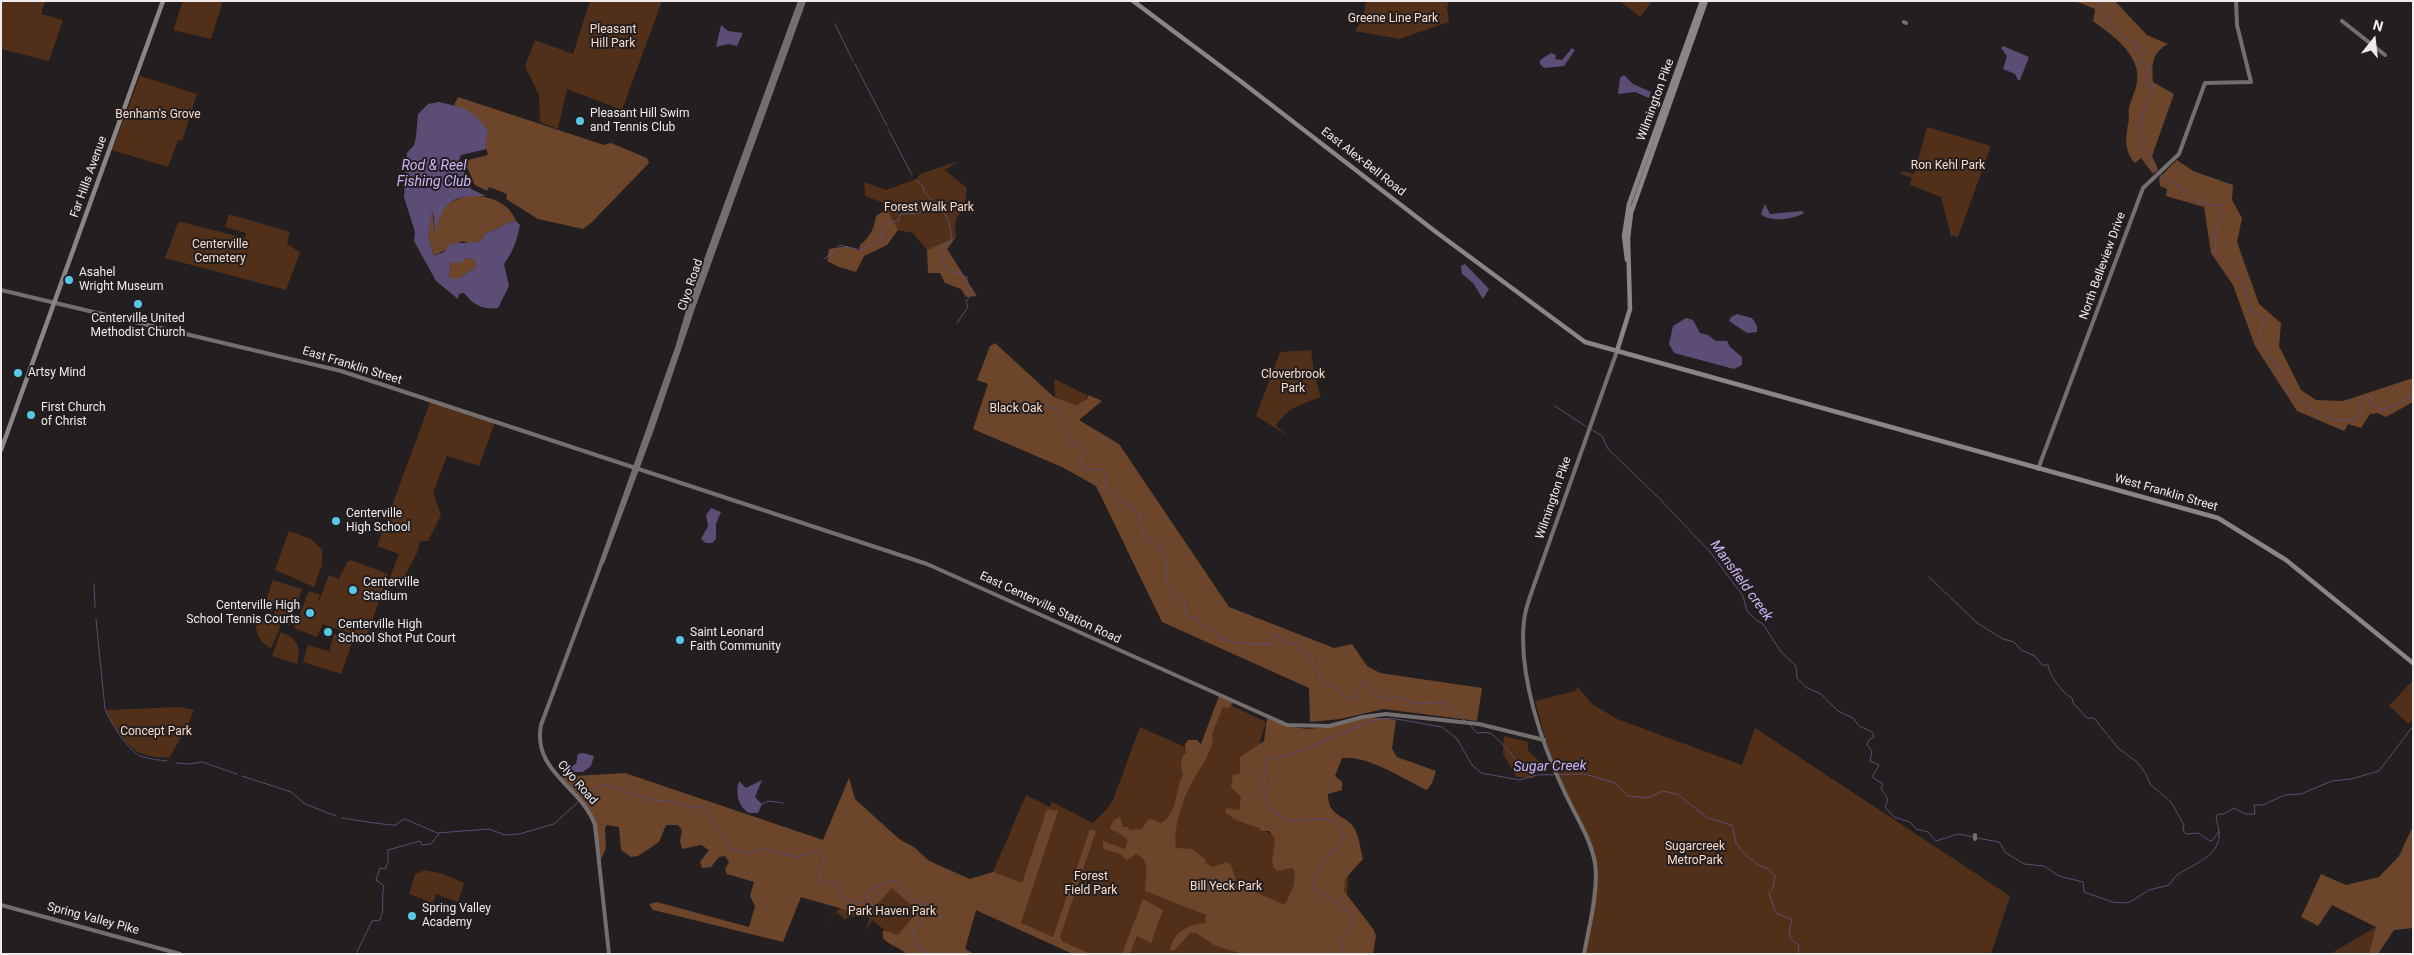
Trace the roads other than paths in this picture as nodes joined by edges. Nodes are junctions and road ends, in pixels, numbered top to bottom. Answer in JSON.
{"nodes":[{"id":1,"x":163,"y":1,"type":"edge"},
{"id":2,"x":800,"y":1,"type":"edge"},
{"id":3,"x":804,"y":1,"type":"edge"},
{"id":4,"x":1133,"y":1,"type":"edge"},
{"id":5,"x":1702,"y":1,"type":"edge"},
{"id":6,"x":1706,"y":1,"type":"edge"},
{"id":7,"x":2236,"y":1,"type":"edge"},
{"id":8,"x":2342,"y":21,"type":"dead end"},
{"id":9,"x":2385,"y":55,"type":"dead end"},
{"id":10,"x":1629,"y":264,"type":"junction"},
{"id":11,"x":1,"y":290,"type":"edge"},
{"id":12,"x":54,"y":303,"type":"junction"},
{"id":13,"x":1581,"y":340,"type":"joint"},
{"id":14,"x":1617,"y":351,"type":"junction"},
{"id":15,"x":1,"y":450,"type":"edge"},
{"id":16,"x":622,"y":464,"type":"junction"},
{"id":17,"x":636,"y":468,"type":"junction"},
{"id":18,"x":2038,"y":469,"type":"junction"},
{"id":19,"x":630,"y":479,"type":"junction"},
{"id":20,"x":597,"y":574,"type":"junction"},
{"id":21,"x":2413,"y":663,"type":"edge"},
{"id":22,"x":1544,"y":740,"type":"junction"},
{"id":23,"x":1,"y":905,"type":"edge"},
{"id":24,"x":180,"y":954,"type":"edge"},
{"id":25,"x":609,"y":954,"type":"edge"},
{"id":26,"x":1584,"y":954,"type":"edge"}],
"edges":[{"from":1,"to":12,"type":"main road","name":"Far Hills Avenue"},
{"from":2,"to":17,"type":"street","name":"Clyo Road"},
{"from":3,"to":17,"type":"street","name":"Clyo Road"},
{"from":4,"to":13,"type":"main road","name":"East Alex-Bell Road"},
{"from":5,"to":10,"type":"main road","name":"Wilmington Pike"},
{"from":6,"to":10,"type":"main road","name":"Wilmington Pike"},
{"from":7,"to":18,"type":"street","name":"North Belleview Drive"},
{"from":8,"to":9,"type":"street"},
{"from":10,"to":14,"type":"main road","name":"Wilmington Pike"},
{"from":11,"to":12,"type":"street"},
{"from":12,"to":15,"type":"main road","name":"Far Hills Avenue"},
{"from":12,"to":16,"type":"street","name":"East Franklin Street"},
{"from":13,"to":14,"type":"main road","name":"West Franklin Street"},
{"from":14,"to":18,"type":"main road","name":"West Franklin Street"},
{"from":14,"to":22,"type":"street","name":"Wilmington Pike"},
{"from":16,"to":17,"type":"street","name":"East Franklin Street"},
{"from":16,"to":19,"type":"street"},
{"from":17,"to":19,"type":"street","name":"Clyo Road"},
{"from":17,"to":20,"type":"street","name":"Clyo Road"},
{"from":17,"to":22,"type":"street","name":"East Centerville Station Road"},
{"from":18,"to":21,"type":"main road","name":"West Franklin Street"},
{"from":19,"to":20,"type":"street","name":"Clyo Road"},
{"from":20,"to":25,"type":"street","name":"Clyo Road"},
{"from":22,"to":26,"type":"street","name":"Wilmington Pike"},
{"from":23,"to":24,"type":"street","name":"Spring Valley Pike"}]}
